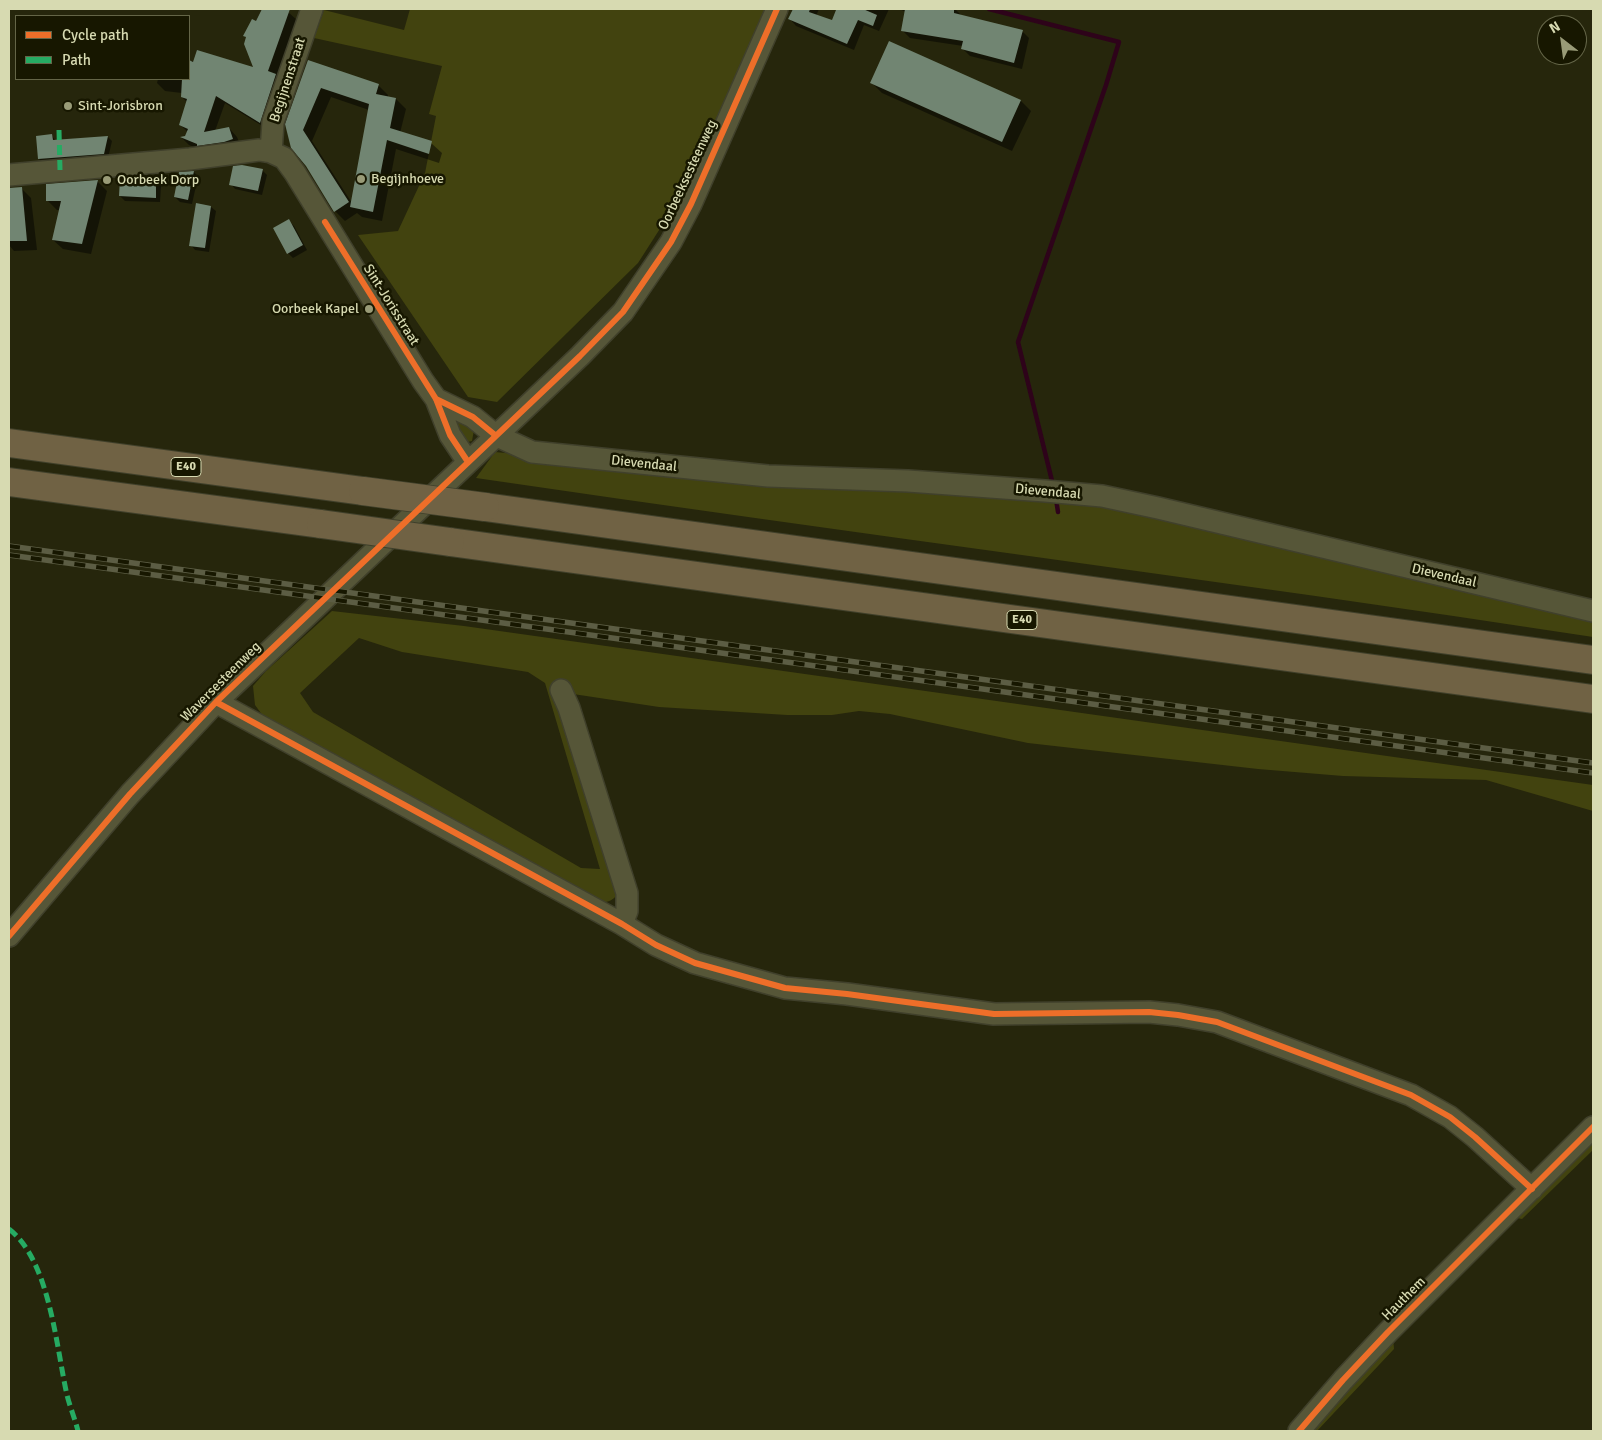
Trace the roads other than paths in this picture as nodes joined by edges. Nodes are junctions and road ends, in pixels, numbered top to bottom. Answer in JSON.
{"nodes":[{"id":1,"x":777,"y":9,"type":"edge"},
{"id":2,"x":308,"y":10,"type":"edge"},
{"id":3,"x":271,"y":152,"type":"junction"},
{"id":4,"x":9,"y":175,"type":"edge"},
{"id":5,"x":436,"y":399,"type":"junction"},
{"id":6,"x":495,"y":435,"type":"junction"},
{"id":7,"x":9,"y":443,"type":"edge"},
{"id":8,"x":468,"y":462,"type":"junction"},
{"id":9,"x":9,"y":482,"type":"edge"},
{"id":10,"x":1593,"y":610,"type":"edge"},
{"id":11,"x":1593,"y":660,"type":"edge"},
{"id":12,"x":561,"y":690,"type":"dead end"},
{"id":13,"x":1593,"y":699,"type":"edge"},
{"id":14,"x":216,"y":702,"type":"junction"},
{"id":15,"x":622,"y":924,"type":"junction"},
{"id":16,"x":9,"y":936,"type":"edge"},
{"id":17,"x":1593,"y":1127,"type":"edge"},
{"id":18,"x":1532,"y":1189,"type":"junction"},
{"id":19,"x":1299,"y":1431,"type":"edge"}],
"edges":[{"from":1,"to":6,"type":"street","name":"Oorbeeksesteenweg"},
{"from":2,"to":3,"type":"street","name":"Begijnenstraat"},
{"from":3,"to":4,"type":"street"},
{"from":3,"to":5,"type":"street","name":"Sint-Jorisstraat"},
{"from":5,"to":6,"type":"street"},
{"from":5,"to":8,"type":"street","name":"Sint-Jorisstraat"},
{"from":6,"to":8,"type":"street","name":"Oorbeeksesteenweg"},
{"from":6,"to":10,"type":"street","name":"Dievendaal"},
{"from":7,"to":11,"type":"highway","number":"E40","bridge":true},
{"from":8,"to":14,"type":"street","name":"Waversesteenweg"},
{"from":9,"to":13,"type":"highway","number":"E40","bridge":true},
{"from":12,"to":15,"type":"street"},
{"from":14,"to":15,"type":"street"},
{"from":14,"to":16,"type":"street","name":"Waversesteenweg"},
{"from":15,"to":18,"type":"street"},
{"from":17,"to":18,"type":"street","name":"Hauthem"},
{"from":18,"to":19,"type":"street","name":"Hauthem"}]}
